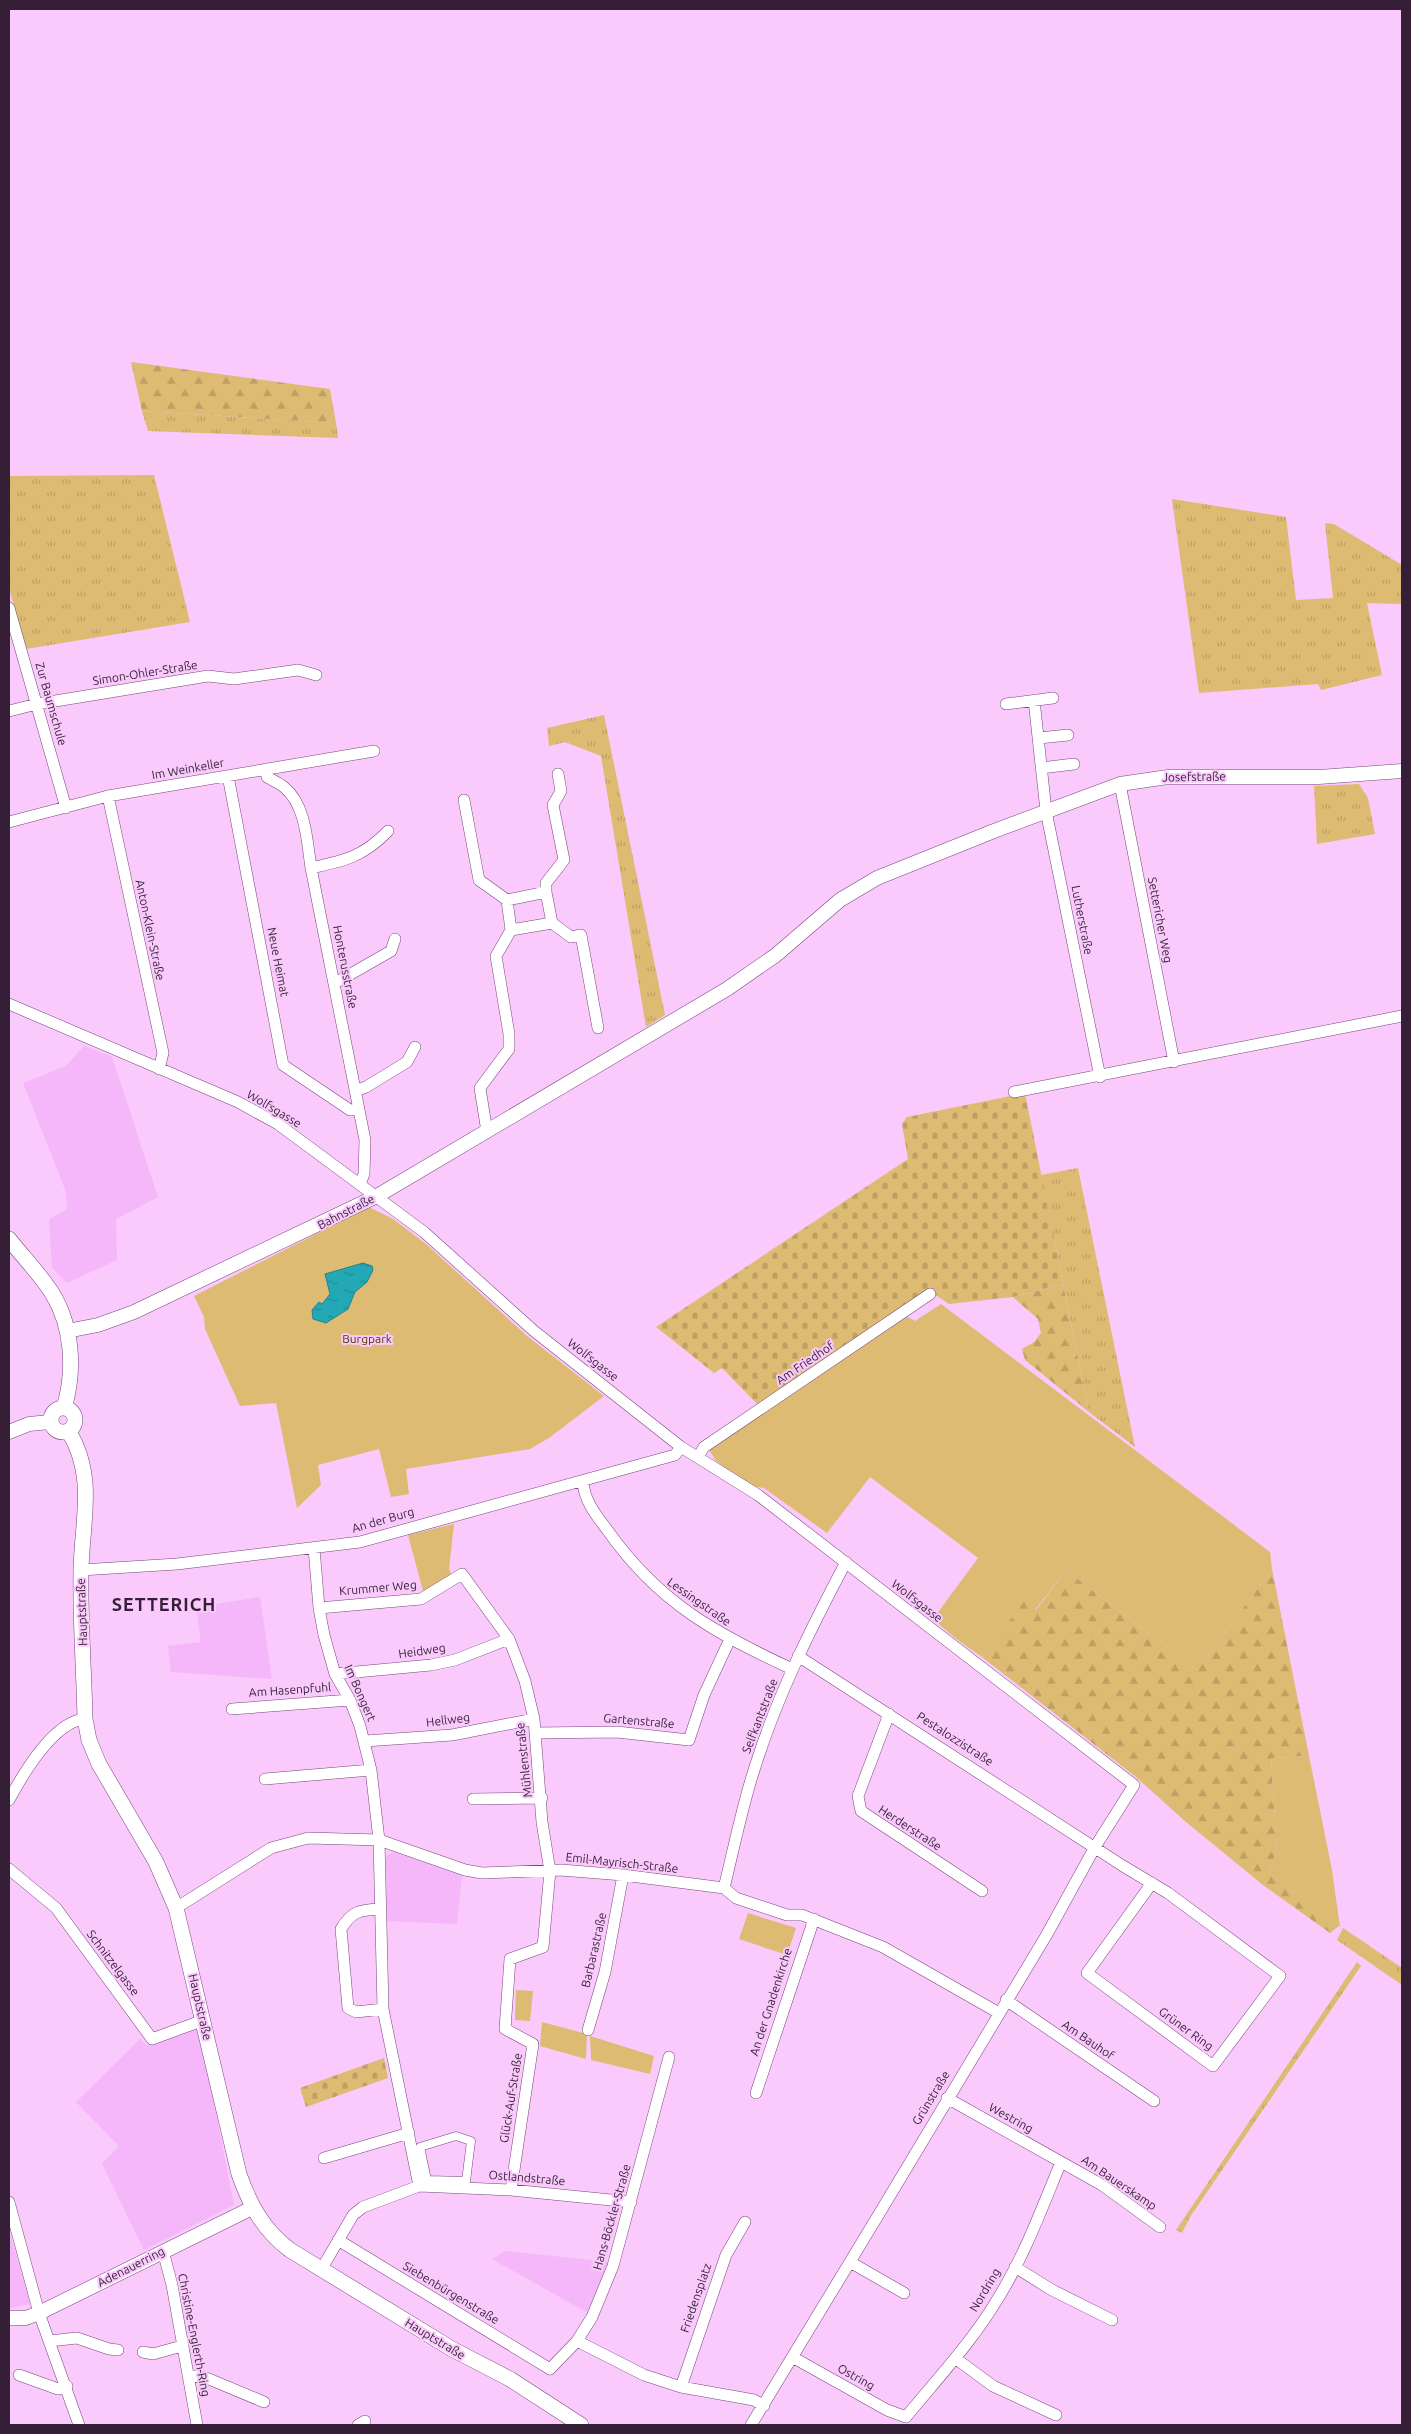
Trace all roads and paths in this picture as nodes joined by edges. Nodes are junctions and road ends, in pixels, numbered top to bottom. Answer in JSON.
{"nodes":[{"id":1,"x":9,"y":608,"type":"edge"},
{"id":2,"x":316,"y":675,"type":"dead end"},
{"id":3,"x":1054,"y":698,"type":"dead end"},
{"id":4,"x":1034,"y":700,"type":"junction"},
{"id":5,"x":37,"y":704,"type":"junction"},
{"id":6,"x":1006,"y":704,"type":"dead end"},
{"id":7,"x":9,"y":712,"type":"edge"},
{"id":8,"x":1068,"y":735,"type":"dead end"},
{"id":9,"x":1039,"y":738,"type":"junction"},
{"id":10,"x":374,"y":750,"type":"dead end"},
{"id":11,"x":1074,"y":764,"type":"dead end"},
{"id":12,"x":1042,"y":768,"type":"junction"},
{"id":13,"x":266,"y":769,"type":"junction"},
{"id":14,"x":1402,"y":771,"type":"edge"},
{"id":15,"x":558,"y":774,"type":"dead end"},
{"id":16,"x":228,"y":776,"type":"junction"},
{"id":17,"x":1120,"y":784,"type":"junction"},
{"id":18,"x":108,"y":796,"type":"junction"},
{"id":19,"x":464,"y":800,"type":"dead end"},
{"id":20,"x":66,"y":808,"type":"junction"},
{"id":21,"x":1046,"y":811,"type":"junction"},
{"id":22,"x":9,"y":822,"type":"edge"},
{"id":23,"x":388,"y":832,"type":"dead end"},
{"id":24,"x":310,"y":868,"type":"junction"},
{"id":25,"x":546,"y":892,"type":"junction"},
{"id":26,"x":507,"y":900,"type":"junction"},
{"id":27,"x":552,"y":923,"type":"junction"},
{"id":28,"x":511,"y":930,"type":"junction"},
{"id":29,"x":395,"y":939,"type":"dead end"},
{"id":30,"x":335,"y":983,"type":"junction"},
{"id":31,"x":9,"y":1004,"type":"edge"},
{"id":32,"x":1402,"y":1016,"type":"edge"},
{"id":33,"x":598,"y":1028,"type":"dead end"},
{"id":34,"x":415,"y":1047,"type":"dead end"},
{"id":35,"x":609,"y":1060,"type":"joint"},
{"id":36,"x":1174,"y":1062,"type":"junction"},
{"id":37,"x":159,"y":1069,"type":"junction"},
{"id":38,"x":1100,"y":1077,"type":"junction"},
{"id":39,"x":355,"y":1091,"type":"junction"},
{"id":40,"x":1014,"y":1092,"type":"dead end"},
{"id":41,"x":358,"y":1109,"type":"junction"},
{"id":42,"x":487,"y":1132,"type":"junction"},
{"id":43,"x":360,"y":1184,"type":"junction"},
{"id":44,"x":377,"y":1196,"type":"junction"},
{"id":45,"x":9,"y":1239,"type":"edge"},
{"id":46,"x":930,"y":1294,"type":"dead end"},
{"id":47,"x":67,"y":1331,"type":"junction"},
{"id":48,"x":64,"y":1408,"type":"junction"},
{"id":49,"x":50,"y":1422,"type":"junction"},
{"id":50,"x":9,"y":1432,"type":"edge"},
{"id":51,"x":69,"y":1432,"type":"junction"},
{"id":52,"x":681,"y":1447,"type":"junction"},
{"id":53,"x":698,"y":1457,"type":"junction"},
{"id":54,"x":583,"y":1481,"type":"junction"},
{"id":55,"x":314,"y":1548,"type":"junction"},
{"id":56,"x":846,"y":1562,"type":"junction"},
{"id":57,"x":81,"y":1570,"type":"junction"},
{"id":58,"x":462,"y":1574,"type":"joint"},
{"id":59,"x":319,"y":1608,"type":"junction"},
{"id":60,"x":509,"y":1639,"type":"junction"},
{"id":61,"x":730,"y":1639,"type":"junction"},
{"id":62,"x":798,"y":1656,"type":"junction"},
{"id":63,"x":792,"y":1669,"type":"junction"},
{"id":64,"x":335,"y":1674,"type":"junction"},
{"id":65,"x":350,"y":1700,"type":"junction"},
{"id":66,"x":232,"y":1709,"type":"dead end"},
{"id":67,"x":890,"y":1714,"type":"junction"},
{"id":68,"x":534,"y":1719,"type":"junction"},
{"id":69,"x":85,"y":1720,"type":"junction"},
{"id":70,"x":536,"y":1733,"type":"junction"},
{"id":71,"x":365,"y":1741,"type":"junction"},
{"id":72,"x":371,"y":1770,"type":"junction"},
{"id":73,"x":265,"y":1779,"type":"dead end"},
{"id":74,"x":1134,"y":1785,"type":"joint"},
{"id":75,"x":542,"y":1798,"type":"junction"},
{"id":76,"x":473,"y":1799,"type":"dead end"},
{"id":77,"x":9,"y":1800,"type":"edge"},
{"id":78,"x":379,"y":1840,"type":"junction"},
{"id":79,"x":1095,"y":1847,"type":"junction"},
{"id":80,"x":9,"y":1869,"type":"edge"},
{"id":81,"x":550,"y":1871,"type":"junction"},
{"id":82,"x":623,"y":1874,"type":"junction"},
{"id":83,"x":1152,"y":1883,"type":"junction"},
{"id":84,"x":724,"y":1888,"type":"junction"},
{"id":85,"x":982,"y":1891,"type":"dead end"},
{"id":86,"x":176,"y":1908,"type":"junction"},
{"id":87,"x":380,"y":1908,"type":"junction"},
{"id":88,"x":814,"y":1919,"type":"junction"},
{"id":89,"x":1006,"y":2000,"type":"junction"},
{"id":90,"x":383,"y":2009,"type":"junction"},
{"id":91,"x":999,"y":2013,"type":"junction"},
{"id":92,"x":204,"y":2020,"type":"junction"},
{"id":93,"x":588,"y":2030,"type":"dead end"},
{"id":94,"x":669,"y":2057,"type":"dead end"},
{"id":95,"x":756,"y":2093,"type":"dead end"},
{"id":96,"x":947,"y":2098,"type":"junction"},
{"id":97,"x":1154,"y":2101,"type":"dead end"},
{"id":98,"x":409,"y":2133,"type":"junction"},
{"id":99,"x":324,"y":2158,"type":"dead end"},
{"id":100,"x":1061,"y":2162,"type":"junction"},
{"id":101,"x":466,"y":2180,"type":"joint"},
{"id":102,"x":419,"y":2186,"type":"junction"},
{"id":103,"x":511,"y":2190,"type":"junction"},
{"id":104,"x":9,"y":2202,"type":"edge"},
{"id":105,"x":631,"y":2202,"type":"junction"},
{"id":106,"x":252,"y":2208,"type":"junction"},
{"id":107,"x":745,"y":2222,"type":"dead end"},
{"id":108,"x":1160,"y":2227,"type":"dead end"},
{"id":109,"x":338,"y":2240,"type":"junction"},
{"id":110,"x":163,"y":2251,"type":"junction"},
{"id":111,"x":850,"y":2262,"type":"junction"},
{"id":112,"x":1015,"y":2267,"type":"junction"},
{"id":113,"x":321,"y":2270,"type":"junction"},
{"id":114,"x":904,"y":2294,"type":"dead end"},
{"id":115,"x":38,"y":2313,"type":"junction"},
{"id":116,"x":9,"y":2318,"type":"edge"},
{"id":117,"x":1112,"y":2320,"type":"dead end"},
{"id":118,"x":49,"y":2341,"type":"junction"},
{"id":119,"x":577,"y":2341,"type":"junction"},
{"id":120,"x":182,"y":2346,"type":"junction"},
{"id":121,"x":118,"y":2350,"type":"dead end"},
{"id":122,"x":143,"y":2352,"type":"dead end"},
{"id":123,"x":794,"y":2358,"type":"junction"},
{"id":124,"x":955,"y":2358,"type":"junction"},
{"id":125,"x":550,"y":2369,"type":"joint"},
{"id":126,"x":19,"y":2375,"type":"dead end"},
{"id":127,"x":189,"y":2375,"type":"junction"},
{"id":128,"x":67,"y":2386,"type":"junction"},
{"id":129,"x":681,"y":2388,"type":"junction"},
{"id":130,"x":264,"y":2402,"type":"dead end"},
{"id":131,"x":764,"y":2406,"type":"junction"},
{"id":132,"x":1056,"y":2414,"type":"dead end"},
{"id":133,"x":906,"y":2421,"type":"edge"},
{"id":134,"x":80,"y":2425,"type":"edge"},
{"id":135,"x":197,"y":2425,"type":"edge"},
{"id":136,"x":581,"y":2425,"type":"edge"},
{"id":137,"x":751,"y":2425,"type":"edge"}],
"edges":[{"from":1,"to":5,"type":"street","name":"Zur Baumschule"},
{"from":2,"to":5,"type":"street","name":"Simon-Ohler-Straße"},
{"from":3,"to":4,"type":"street"},
{"from":4,"to":6,"type":"street"},
{"from":4,"to":9,"type":"street","name":"Lutherstraße"},
{"from":5,"to":7,"type":"street","name":"Simon-Ohler-Straße"},
{"from":5,"to":20,"type":"street","name":"Zur Baumschule"},
{"from":8,"to":9,"type":"street"},
{"from":9,"to":12,"type":"street","name":"Lutherstraße"},
{"from":10,"to":13,"type":"street","name":"Im Weinkeller"},
{"from":11,"to":12,"type":"street"},
{"from":12,"to":21,"type":"street","name":"Lutherstraße"},
{"from":13,"to":16,"type":"street","name":"Im Weinkeller"},
{"from":13,"to":24,"type":"street","name":"Honterusstraße"},
{"from":14,"to":17,"type":"street","name":"Josefstraße"},
{"from":15,"to":25,"type":"street"},
{"from":16,"to":18,"type":"street","name":"Im Weinkeller"},
{"from":16,"to":41,"type":"street","name":"Neue Heimat"},
{"from":17,"to":21,"type":"street","name":"Josefstraße"},
{"from":17,"to":36,"type":"street","name":"Settericher Weg"},
{"from":18,"to":20,"type":"street","name":"Im Weinkeller"},
{"from":18,"to":37,"type":"street","name":"Anton-Klein-Straße"},
{"from":19,"to":26,"type":"street"},
{"from":20,"to":22,"type":"street","name":"Im Weinkeller"},
{"from":21,"to":35,"type":"street","name":"Josefstraße"},
{"from":21,"to":38,"type":"street","name":"Lutherstraße"},
{"from":23,"to":24,"type":"street"},
{"from":24,"to":30,"type":"street","name":"Honterusstraße"},
{"from":25,"to":26,"type":"street"},
{"from":25,"to":27,"type":"street"},
{"from":26,"to":28,"type":"street"},
{"from":27,"to":28,"type":"street"},
{"from":27,"to":33,"type":"street"},
{"from":28,"to":42,"type":"street"},
{"from":29,"to":30,"type":"street"},
{"from":30,"to":39,"type":"street","name":"Honterusstraße"},
{"from":31,"to":37,"type":"street","name":"Wolfsgasse"},
{"from":32,"to":36,"type":"street"},
{"from":34,"to":39,"type":"street"},
{"from":35,"to":42,"type":"street","name":"Bahnstraße"},
{"from":36,"to":38,"type":"street"},
{"from":37,"to":43,"type":"street","name":"Wolfsgasse"},
{"from":38,"to":40,"type":"street"},
{"from":39,"to":41,"type":"street","name":"Honterusstraße"},
{"from":41,"to":43,"type":"street","name":"Honterusstraße"},
{"from":42,"to":44,"type":"street","name":"Bahnstraße"},
{"from":43,"to":44,"type":"street","name":"Wolfsgasse"},
{"from":44,"to":47,"type":"street","name":"Bahnstraße"},
{"from":44,"to":52,"type":"street","name":"Wolfsgasse"},
{"from":45,"to":47,"type":"main road"},
{"from":46,"to":53,"type":"street","name":"Am Friedhof"},
{"from":47,"to":48,"type":"main road"},
{"from":48,"to":49,"type":"main road"},
{"from":48,"to":51,"type":"main road"},
{"from":49,"to":50,"type":"street"},
{"from":49,"to":51,"type":"main road"},
{"from":51,"to":57,"type":"main road","name":"Hauptstraße"},
{"from":52,"to":53,"type":"street","name":"Wolfsgasse"},
{"from":52,"to":54,"type":"street","name":"An der Burg"},
{"from":53,"to":56,"type":"street","name":"Wolfsgasse"},
{"from":54,"to":55,"type":"street","name":"An der Burg"},
{"from":54,"to":61,"type":"street","name":"Lessingstraße"},
{"from":55,"to":57,"type":"street","name":"An der Burg"},
{"from":55,"to":59,"type":"street","name":"Im Bongert"},
{"from":56,"to":62,"type":"street","name":"Selfkantstraße"},
{"from":56,"to":74,"type":"street","name":"Wolfsgasse"},
{"from":57,"to":69,"type":"main road","name":"Hauptstraße"},
{"from":58,"to":59,"type":"street","name":"Krummer Weg"},
{"from":58,"to":60,"type":"street","name":"Mühlenstraße"},
{"from":59,"to":64,"type":"street","name":"Im Bongert"},
{"from":60,"to":64,"type":"street","name":"Heidweg"},
{"from":60,"to":68,"type":"street","name":"Mühlenstraße"},
{"from":61,"to":63,"type":"street","name":"Lessingstraße"},
{"from":61,"to":70,"type":"street","name":"Gartenstraße"},
{"from":62,"to":63,"type":"street","name":"Selfkantstraße"},
{"from":62,"to":67,"type":"street","name":"Pestalozzistraße"},
{"from":63,"to":84,"type":"street","name":"Selfkantstraße"},
{"from":64,"to":65,"type":"street","name":"Im Bongert"},
{"from":65,"to":66,"type":"street","name":"Am Hasenpfuhl"},
{"from":65,"to":71,"type":"street","name":"Im Bongert"},
{"from":67,"to":79,"type":"street","name":"Pestalozzistraße"},
{"from":67,"to":85,"type":"street","name":"Herderstraße"},
{"from":68,"to":70,"type":"street","name":"Mühlenstraße"},
{"from":68,"to":71,"type":"street","name":"Hellweg"},
{"from":69,"to":77,"type":"street"},
{"from":69,"to":86,"type":"main road","name":"Hauptstraße"},
{"from":70,"to":75,"type":"street","name":"Mühlenstraße"},
{"from":71,"to":72,"type":"street","name":"Im Bongert"},
{"from":72,"to":73,"type":"street"},
{"from":72,"to":78,"type":"street","name":"Im Bongert"},
{"from":74,"to":79,"type":"street","name":"Grünstraße"},
{"from":75,"to":76,"type":"street"},
{"from":75,"to":81,"type":"street","name":"Mühlenstraße"},
{"from":78,"to":81,"type":"street","name":"Emil-Mayrisch-Straße"},
{"from":78,"to":86,"type":"street","name":"Emil-Mayrisch-Straße"},
{"from":78,"to":87,"type":"street","name":"Im Bongert"},
{"from":79,"to":83,"type":"street","name":"Grüner Ring"},
{"from":79,"to":89,"type":"street","name":"Grünstraße"},
{"from":80,"to":92,"type":"street","name":"Schnitzelgasse"},
{"from":81,"to":82,"type":"street","name":"Emil-Mayrisch-Straße"},
{"from":81,"to":103,"type":"street","name":"Glück-Auf-Straße"},
{"from":82,"to":84,"type":"street","name":"Emil-Mayrisch-Straße"},
{"from":82,"to":93,"type":"street","name":"Barbarastraße"},
{"from":83,"to":83,"type":"street","name":"Grüner Ring"},
{"from":84,"to":88,"type":"street","name":"Emil-Mayrisch-Straße"},
{"from":86,"to":92,"type":"main road","name":"Hauptstraße"},
{"from":87,"to":90,"type":"street","name":"Im Bongert"},
{"from":87,"to":90,"type":"street"},
{"from":88,"to":91,"type":"street","name":"Emil-Mayrisch-Straße"},
{"from":88,"to":95,"type":"street","name":"An der Gnadenkirche"},
{"from":89,"to":91,"type":"street","name":"Grünstraße"},
{"from":89,"to":97,"type":"street","name":"Am Bauhof"},
{"from":90,"to":98,"type":"street","name":"Im Bongert"},
{"from":91,"to":96,"type":"street","name":"Grünstraße"},
{"from":92,"to":106,"type":"main road","name":"Hauptstraße"},
{"from":94,"to":105,"type":"street","name":"Hans-Böckler-Straße"},
{"from":96,"to":100,"type":"street","name":"Westring"},
{"from":96,"to":111,"type":"street","name":"Grünstraße"},
{"from":98,"to":99,"type":"street"},
{"from":98,"to":102,"type":"street","name":"Im Bongert"},
{"from":100,"to":108,"type":"street","name":"Am Bauerskamp"},
{"from":100,"to":112,"type":"street","name":"Nordring"},
{"from":101,"to":101,"type":"street"},
{"from":102,"to":103,"type":"street","name":"Ostlandstraße"},
{"from":102,"to":109,"type":"street"},
{"from":103,"to":105,"type":"street","name":"Ostlandstraße"},
{"from":104,"to":115,"type":"street"},
{"from":105,"to":119,"type":"street","name":"Hans-Böckler-Straße"},
{"from":106,"to":110,"type":"street","name":"Adenauerring"},
{"from":106,"to":113,"type":"main road","name":"Hauptstraße"},
{"from":107,"to":129,"type":"street","name":"Friedensplatz"},
{"from":109,"to":113,"type":"street"},
{"from":109,"to":125,"type":"street","name":"Siebenbürgenstraße"},
{"from":110,"to":115,"type":"street","name":"Adenauerring"},
{"from":110,"to":120,"type":"street","name":"Christine-Englerth-Ring"},
{"from":111,"to":114,"type":"street"},
{"from":111,"to":123,"type":"street","name":"Grünstraße"},
{"from":112,"to":117,"type":"street"},
{"from":112,"to":124,"type":"street","name":"Nordring"},
{"from":113,"to":136,"type":"main road","name":"Hauptstraße"},
{"from":115,"to":116,"type":"street","name":"Adenauerring"},
{"from":115,"to":118,"type":"street"},
{"from":118,"to":121,"type":"street"},
{"from":118,"to":128,"type":"street"},
{"from":119,"to":125,"type":"street","name":"Hans-Böckler-Straße"},
{"from":119,"to":129,"type":"street"},
{"from":120,"to":122,"type":"street"},
{"from":120,"to":127,"type":"street","name":"Christine-Englerth-Ring"},
{"from":123,"to":131,"type":"street","name":"Grünstraße"},
{"from":123,"to":133,"type":"street","name":"Ostring"},
{"from":124,"to":132,"type":"street"},
{"from":124,"to":133,"type":"street","name":"Nordring"},
{"from":126,"to":128,"type":"street"},
{"from":127,"to":130,"type":"street"},
{"from":127,"to":135,"type":"street","name":"Christine-Englerth-Ring"},
{"from":128,"to":134,"type":"street"},
{"from":129,"to":131,"type":"street"},
{"from":131,"to":137,"type":"street","name":"Grünstraße"}]}
